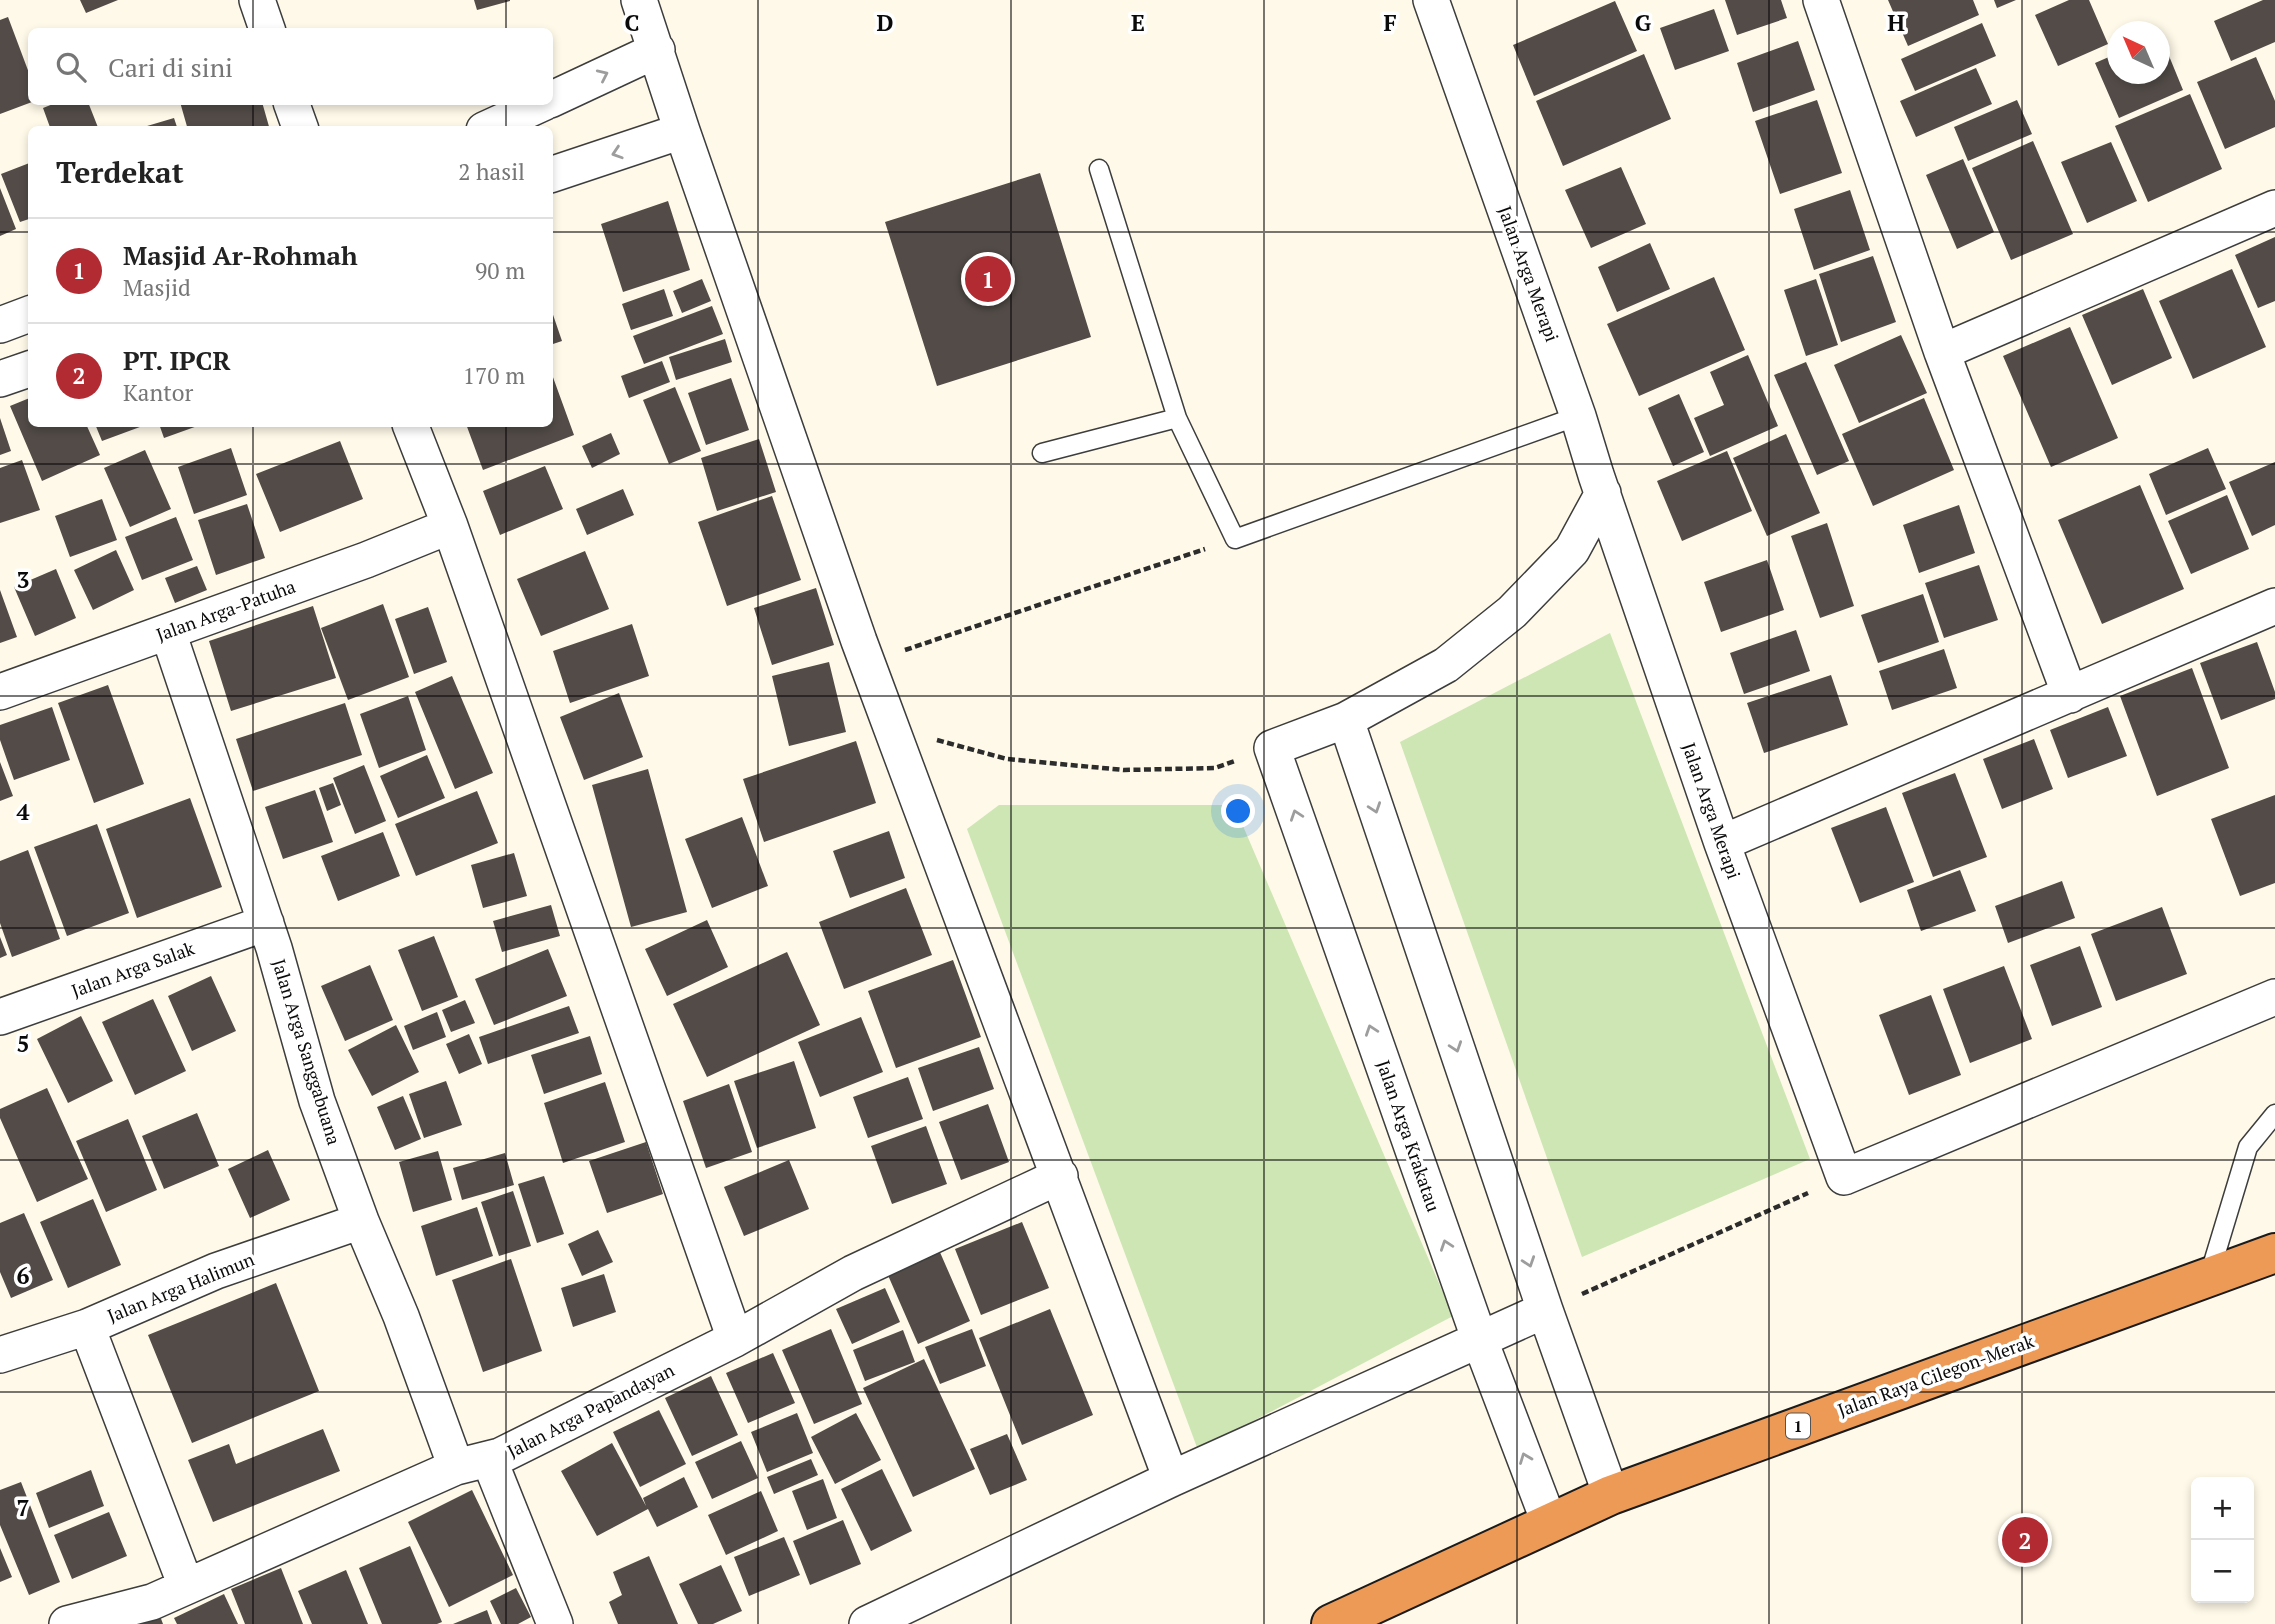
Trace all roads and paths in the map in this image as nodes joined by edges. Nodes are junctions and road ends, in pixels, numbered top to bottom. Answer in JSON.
{"nodes":[{"id":1,"x":257,"y":0,"type":"edge"},
{"id":2,"x":639,"y":0,"type":"edge"},
{"id":3,"x":1431,"y":0,"type":"edge"},
{"id":4,"x":1825,"y":1,"type":"edge"},
{"id":5,"x":267,"y":28,"type":"edge"},
{"id":6,"x":657,"y":50,"type":"junction"},
{"id":7,"x":553,"y":98,"type":"edge"},
{"id":8,"x":292,"y":105,"type":"edge"},
{"id":9,"x":538,"y":105,"type":"edge"},
{"id":10,"x":300,"y":126,"type":"edge"},
{"id":11,"x":493,"y":126,"type":"edge"},
{"id":12,"x":682,"y":131,"type":"junction"},
{"id":13,"x":1099,"y":169,"type":"dead end"},
{"id":14,"x":553,"y":174,"type":"edge"},
{"id":15,"x":2275,"y":208,"type":"edge"},
{"id":16,"x":28,"y":314,"type":"edge"},
{"id":17,"x":0,"y":325,"type":"edge"},
{"id":18,"x":1942,"y":352,"type":"junction"},
{"id":19,"x":28,"y":369,"type":"edge"},
{"id":20,"x":0,"y":379,"type":"edge"},
{"id":21,"x":1578,"y":416,"type":"junction"},
{"id":22,"x":1177,"y":418,"type":"junction"},
{"id":23,"x":411,"y":427,"type":"edge"},
{"id":24,"x":1042,"y":453,"type":"dead end"},
{"id":25,"x":1603,"y":494,"type":"junction"},
{"id":26,"x":450,"y":526,"type":"junction"},
{"id":27,"x":1234,"y":540,"type":"junction"},
{"id":28,"x":2275,"y":606,"type":"edge"},
{"id":29,"x":167,"y":632,"type":"junction"},
{"id":30,"x":867,"y":663,"type":"junction"},
{"id":31,"x":0,"y":692,"type":"edge"},
{"id":32,"x":2070,"y":695,"type":"junction"},
{"id":33,"x":1346,"y":720,"type":"junction"},
{"id":34,"x":891,"y":727,"type":"junction"},
{"id":35,"x":1272,"y":748,"type":"junction"},
{"id":36,"x":1721,"y":843,"type":"junction"},
{"id":37,"x":266,"y":923,"type":"junction"},
{"id":38,"x":2275,"y":997,"type":"edge"},
{"id":39,"x":0,"y":1017,"type":"edge"},
{"id":40,"x":2275,"y":1114,"type":"edge"},
{"id":41,"x":1060,"y":1176,"type":"junction"},
{"id":42,"x":1844,"y":1177,"type":"junction"},
{"id":43,"x":361,"y":1221,"type":"junction"},
{"id":44,"x":2275,"y":1253,"type":"edge"},
{"id":45,"x":2209,"y":1276,"type":"junction"},
{"id":46,"x":1545,"y":1310,"type":"junction"},
{"id":47,"x":87,"y":1327,"type":"junction"},
{"id":48,"x":1479,"y":1338,"type":"junction"},
{"id":49,"x":735,"y":1339,"type":"junction"},
{"id":50,"x":0,"y":1355,"type":"edge"},
{"id":51,"x":489,"y":1459,"type":"junction"},
{"id":52,"x":456,"y":1467,"type":"junction"},
{"id":53,"x":1171,"y":1479,"type":"junction"},
{"id":54,"x":1611,"y":1494,"type":"junction"},
{"id":55,"x":1549,"y":1522,"type":"junction"},
{"id":56,"x":187,"y":1586,"type":"junction"},
{"id":57,"x":67,"y":1624,"type":"edge"},
{"id":58,"x":555,"y":1624,"type":"edge"},
{"id":59,"x":867,"y":1624,"type":"edge"},
{"id":60,"x":1331,"y":1624,"type":"edge"}],
"edges":[{"from":1,"to":5,"type":"street"},
{"from":2,"to":6,"type":"street"},
{"from":3,"to":21,"type":"street","name":"Jalan Arga Merapi"},
{"from":4,"to":18,"type":"street"},
{"from":7,"to":6,"type":"street","one_way":true},
{"from":6,"to":12,"type":"street"},
{"from":8,"to":10,"type":"street"},
{"from":9,"to":11,"type":"street"},
{"from":12,"to":14,"type":"street","one_way":true},
{"from":12,"to":30,"type":"street"},
{"from":13,"to":22,"type":"lane"},
{"from":15,"to":18,"type":"street"},
{"from":16,"to":17,"type":"street"},
{"from":18,"to":32,"type":"street"},
{"from":19,"to":20,"type":"street"},
{"from":21,"to":25,"type":"street","name":"Jalan Arga Merapi"},
{"from":21,"to":27,"type":"lane"},
{"from":22,"to":24,"type":"lane"},
{"from":22,"to":27,"type":"lane"},
{"from":23,"to":26,"type":"street"},
{"from":25,"to":33,"type":"street"},
{"from":25,"to":36,"type":"street","name":"Jalan Arga Merapi"},
{"from":26,"to":29,"type":"street","name":"Jalan Arga-Patuha"},
{"from":26,"to":49,"type":"street"},
{"from":27,"to":30,"type":"path"},
{"from":28,"to":32,"type":"street"},
{"from":29,"to":31,"type":"street","name":"Jalan Arga-Patuha"},
{"from":29,"to":37,"type":"street","name":"Jalan Arga Sanggabuana"},
{"from":30,"to":34,"type":"street"},
{"from":32,"to":36,"type":"street"},
{"from":33,"to":35,"type":"street"},
{"from":33,"to":46,"type":"street","one_way":true},
{"from":34,"to":35,"type":"path"},
{"from":34,"to":41,"type":"street"},
{"from":48,"to":35,"type":"street","name":"Jalan Arga Krakatau","one_way":true},
{"from":36,"to":42,"type":"street","name":"Jalan Arga Merapi"},
{"from":37,"to":39,"type":"street","name":"Jalan Arga Salak"},
{"from":37,"to":43,"type":"street","name":"Jalan Arga Sanggabuana"},
{"from":38,"to":42,"type":"street"},
{"from":40,"to":45,"type":"lane"},
{"from":41,"to":49,"type":"street","name":"Jalan Arga Papandayan"},
{"from":41,"to":53,"type":"street"},
{"from":42,"to":46,"type":"path"},
{"from":43,"to":47,"type":"street","name":"Jalan Arga Halimun"},
{"from":43,"to":52,"type":"street","name":"Jalan Arga Sanggabuana"},
{"from":44,"to":45,"type":"highway","name":"Jalan Raya Cilegon-Merak","number":"1"},
{"from":45,"to":54,"type":"highway","name":"Jalan Raya Cilegon-Merak","number":"1"},
{"from":46,"to":48,"type":"street"},
{"from":46,"to":54,"type":"street"},
{"from":47,"to":50,"type":"street","name":"Jalan Arga Halimun"},
{"from":47,"to":56,"type":"street"},
{"from":48,"to":53,"type":"street"},
{"from":55,"to":48,"type":"street","name":"Jalan Arga Krakatau","one_way":true},
{"from":49,"to":51,"type":"street","name":"Jalan Arga Papandayan"},
{"from":51,"to":52,"type":"street","name":"Jalan Arga Papandayan"},
{"from":51,"to":58,"type":"street"},
{"from":52,"to":56,"type":"street","name":"Jalan Arga Papandayan"},
{"from":53,"to":59,"type":"street"},
{"from":54,"to":55,"type":"highway","name":"Jalan Raya Cilegon-Merak","number":"1"},
{"from":55,"to":60,"type":"highway","name":"Jalan Raya Cilegon-Merak","number":"1"},
{"from":56,"to":57,"type":"street","name":"Jalan Arga Papandayan"}]}
